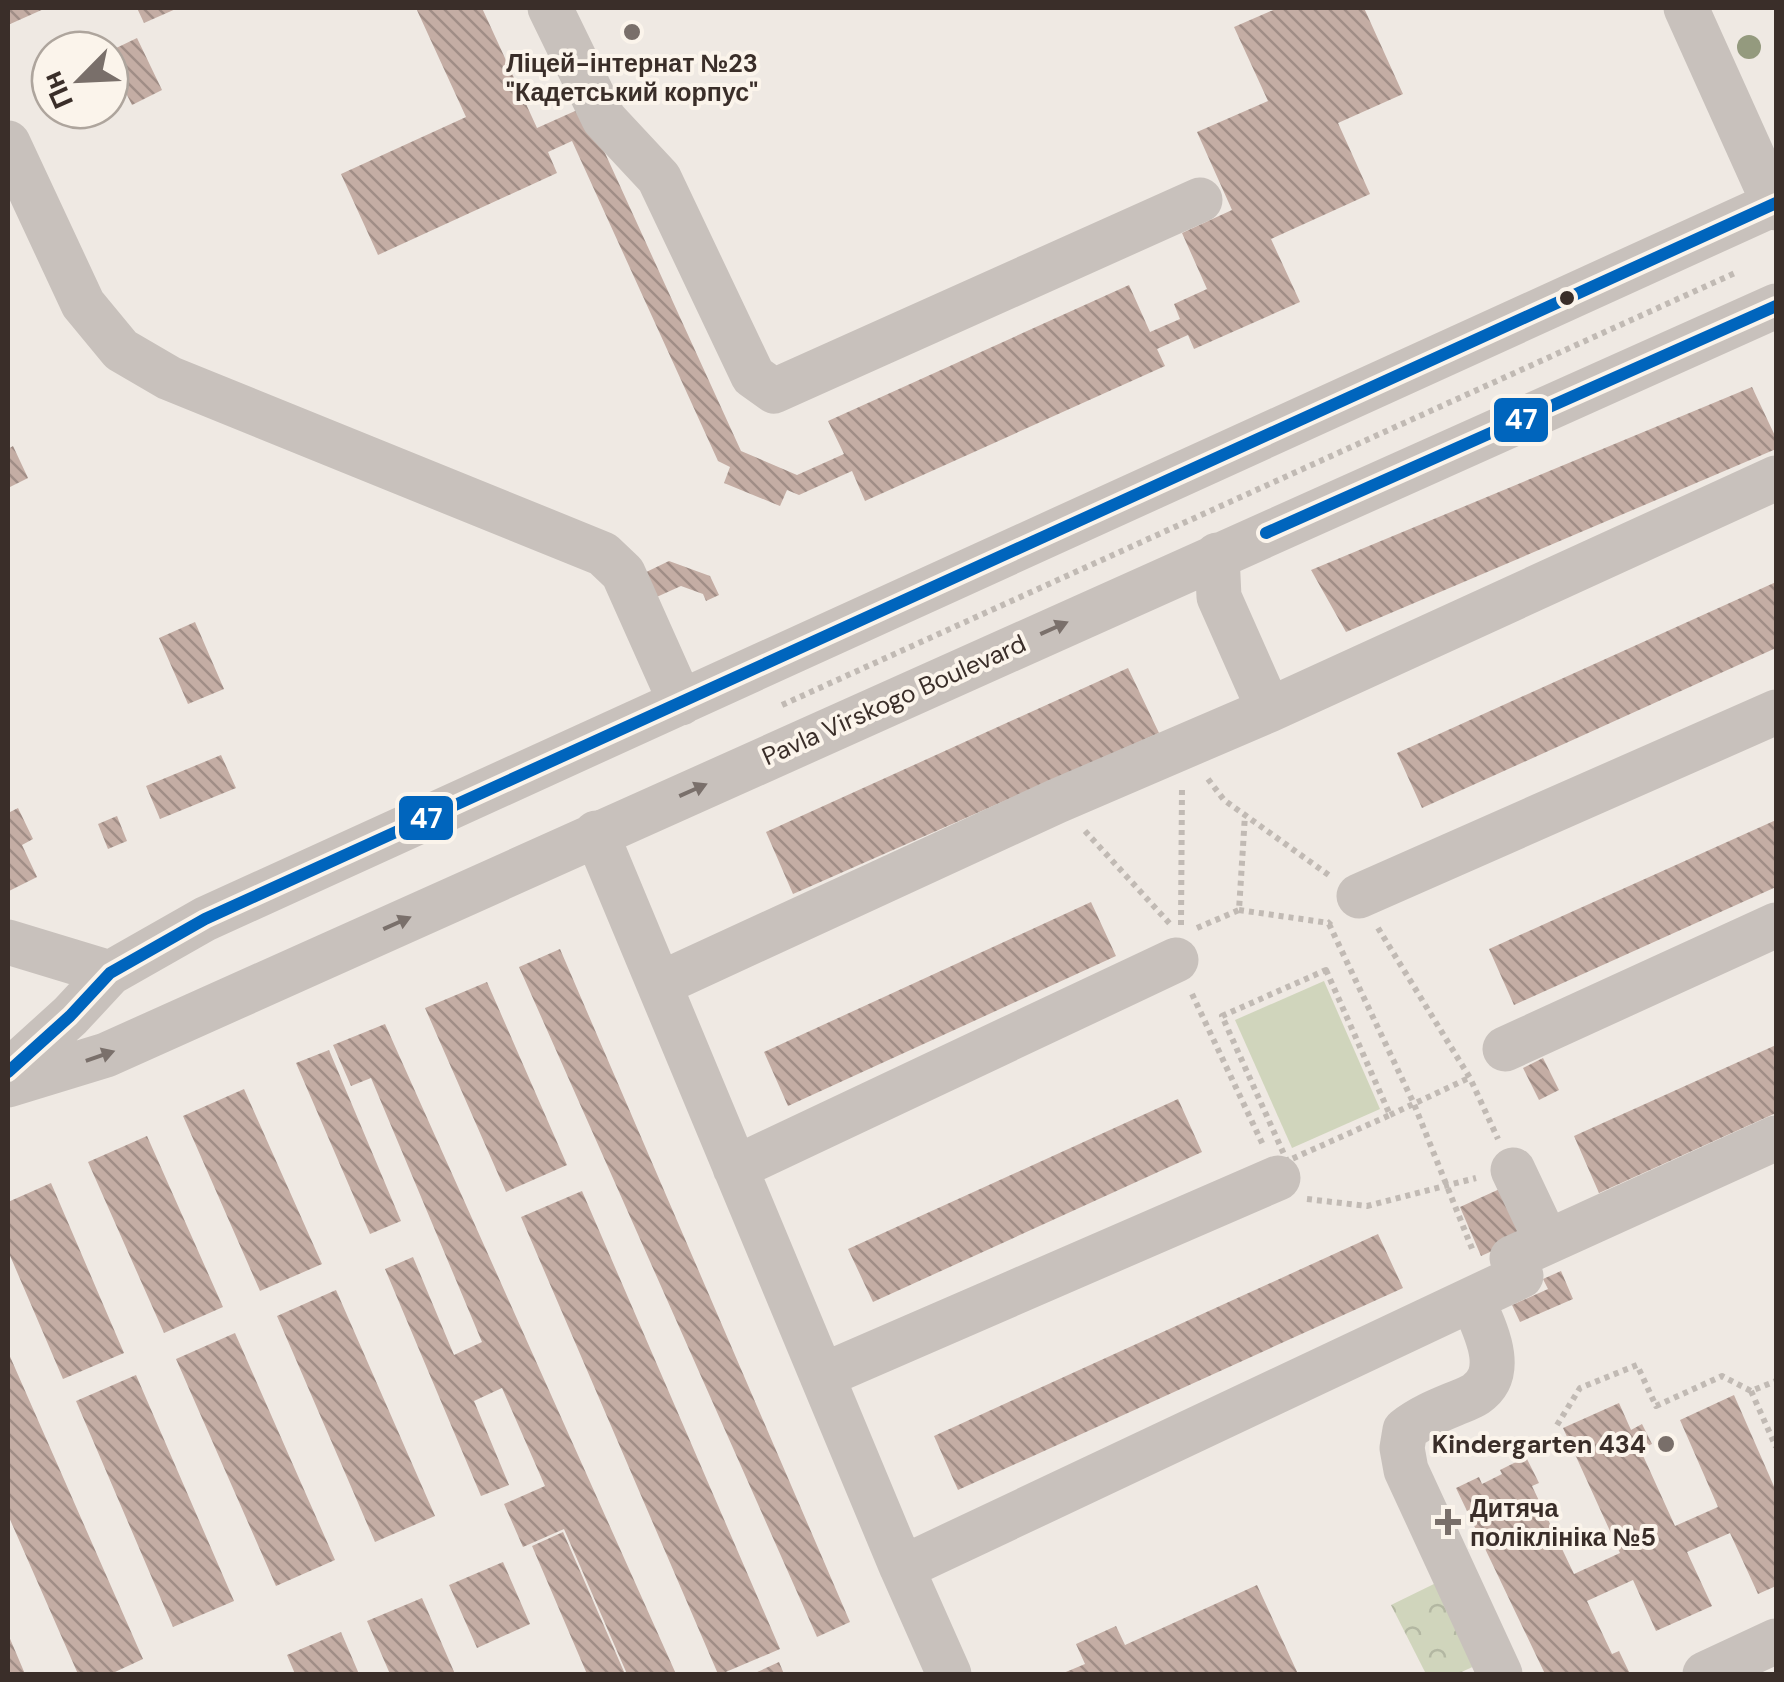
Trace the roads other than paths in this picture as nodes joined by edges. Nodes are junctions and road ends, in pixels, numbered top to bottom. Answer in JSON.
{"nodes":[{"id":1,"x":550,"y":8,"type":"edge"},
{"id":2,"x":1686,"y":8,"type":"edge"},
{"id":3,"x":8,"y":143,"type":"edge"},
{"id":4,"x":1200,"y":200,"type":"dead end"},
{"id":5,"x":1776,"y":205,"type":"edge"},
{"id":6,"x":1776,"y":306,"type":"edge"},
{"id":7,"x":1776,"y":478,"type":"edge"},
{"id":8,"x":1217,"y":555,"type":"junction"},
{"id":9,"x":680,"y":703,"type":"junction"},
{"id":10,"x":1269,"y":710,"type":"junction"},
{"id":11,"x":1776,"y":712,"type":"edge"},
{"id":12,"x":596,"y":833,"type":"junction"},
{"id":13,"x":1344,"y":909,"type":"road end"},
{"id":14,"x":1776,"y":926,"type":"edge"},
{"id":15,"x":1184,"y":941,"type":"road end"},
{"id":16,"x":8,"y":942,"type":"edge"},
{"id":17,"x":110,"y":973,"type":"junction"},
{"id":18,"x":660,"y":984,"type":"junction"},
{"id":19,"x":1505,"y":1049,"type":"road end"},
{"id":20,"x":8,"y":1072,"type":"edge"},
{"id":21,"x":8,"y":1085,"type":"edge"},
{"id":22,"x":1776,"y":1138,"type":"edge"},
{"id":23,"x":735,"y":1168,"type":"junction"},
{"id":24,"x":1513,"y":1170,"type":"road end"},
{"id":25,"x":1278,"y":1178,"type":"road end"},
{"id":26,"x":1547,"y":1242,"type":"junction"},
{"id":27,"x":1481,"y":1295,"type":"junction"},
{"id":28,"x":822,"y":1376,"type":"junction"},
{"id":29,"x":902,"y":1568,"type":"junction"},
{"id":30,"x":1776,"y":1642,"type":"edge"},
{"id":31,"x":949,"y":1674,"type":"edge"},
{"id":32,"x":1500,"y":1674,"type":"edge"},
{"id":33,"x":1705,"y":1674,"type":"edge"}],
"edges":[{"from":1,"to":4,"type":"street"},
{"from":2,"to":5,"type":"street"},
{"from":3,"to":9,"type":"street"},
{"from":5,"to":9,"type":"street"},
{"from":6,"to":8,"type":"street","name":"Pavla Virskogo Boulevard"},
{"from":7,"to":10,"type":"street"},
{"from":8,"to":10,"type":"street"},
{"from":12,"to":8,"type":"street","name":"Pavla Virskogo Boulevard","one_way":true},
{"from":9,"to":17,"type":"street"},
{"from":10,"to":18,"type":"street"},
{"from":11,"to":13,"type":"street"},
{"from":12,"to":18,"type":"street"},
{"from":21,"to":12,"type":"street","name":"Pavla Virskogo Boulevard","one_way":true},
{"from":14,"to":19,"type":"street"},
{"from":15,"to":23,"type":"street"},
{"from":16,"to":17,"type":"street"},
{"from":17,"to":20,"type":"street"},
{"from":18,"to":23,"type":"street"},
{"from":22,"to":26,"type":"street"},
{"from":23,"to":28,"type":"street"},
{"from":24,"to":26,"type":"street"},
{"from":25,"to":28,"type":"street"},
{"from":26,"to":27,"type":"street"},
{"from":27,"to":29,"type":"street"},
{"from":27,"to":32,"type":"street"},
{"from":28,"to":29,"type":"street"},
{"from":29,"to":31,"type":"street"},
{"from":30,"to":33,"type":"street"}]}
